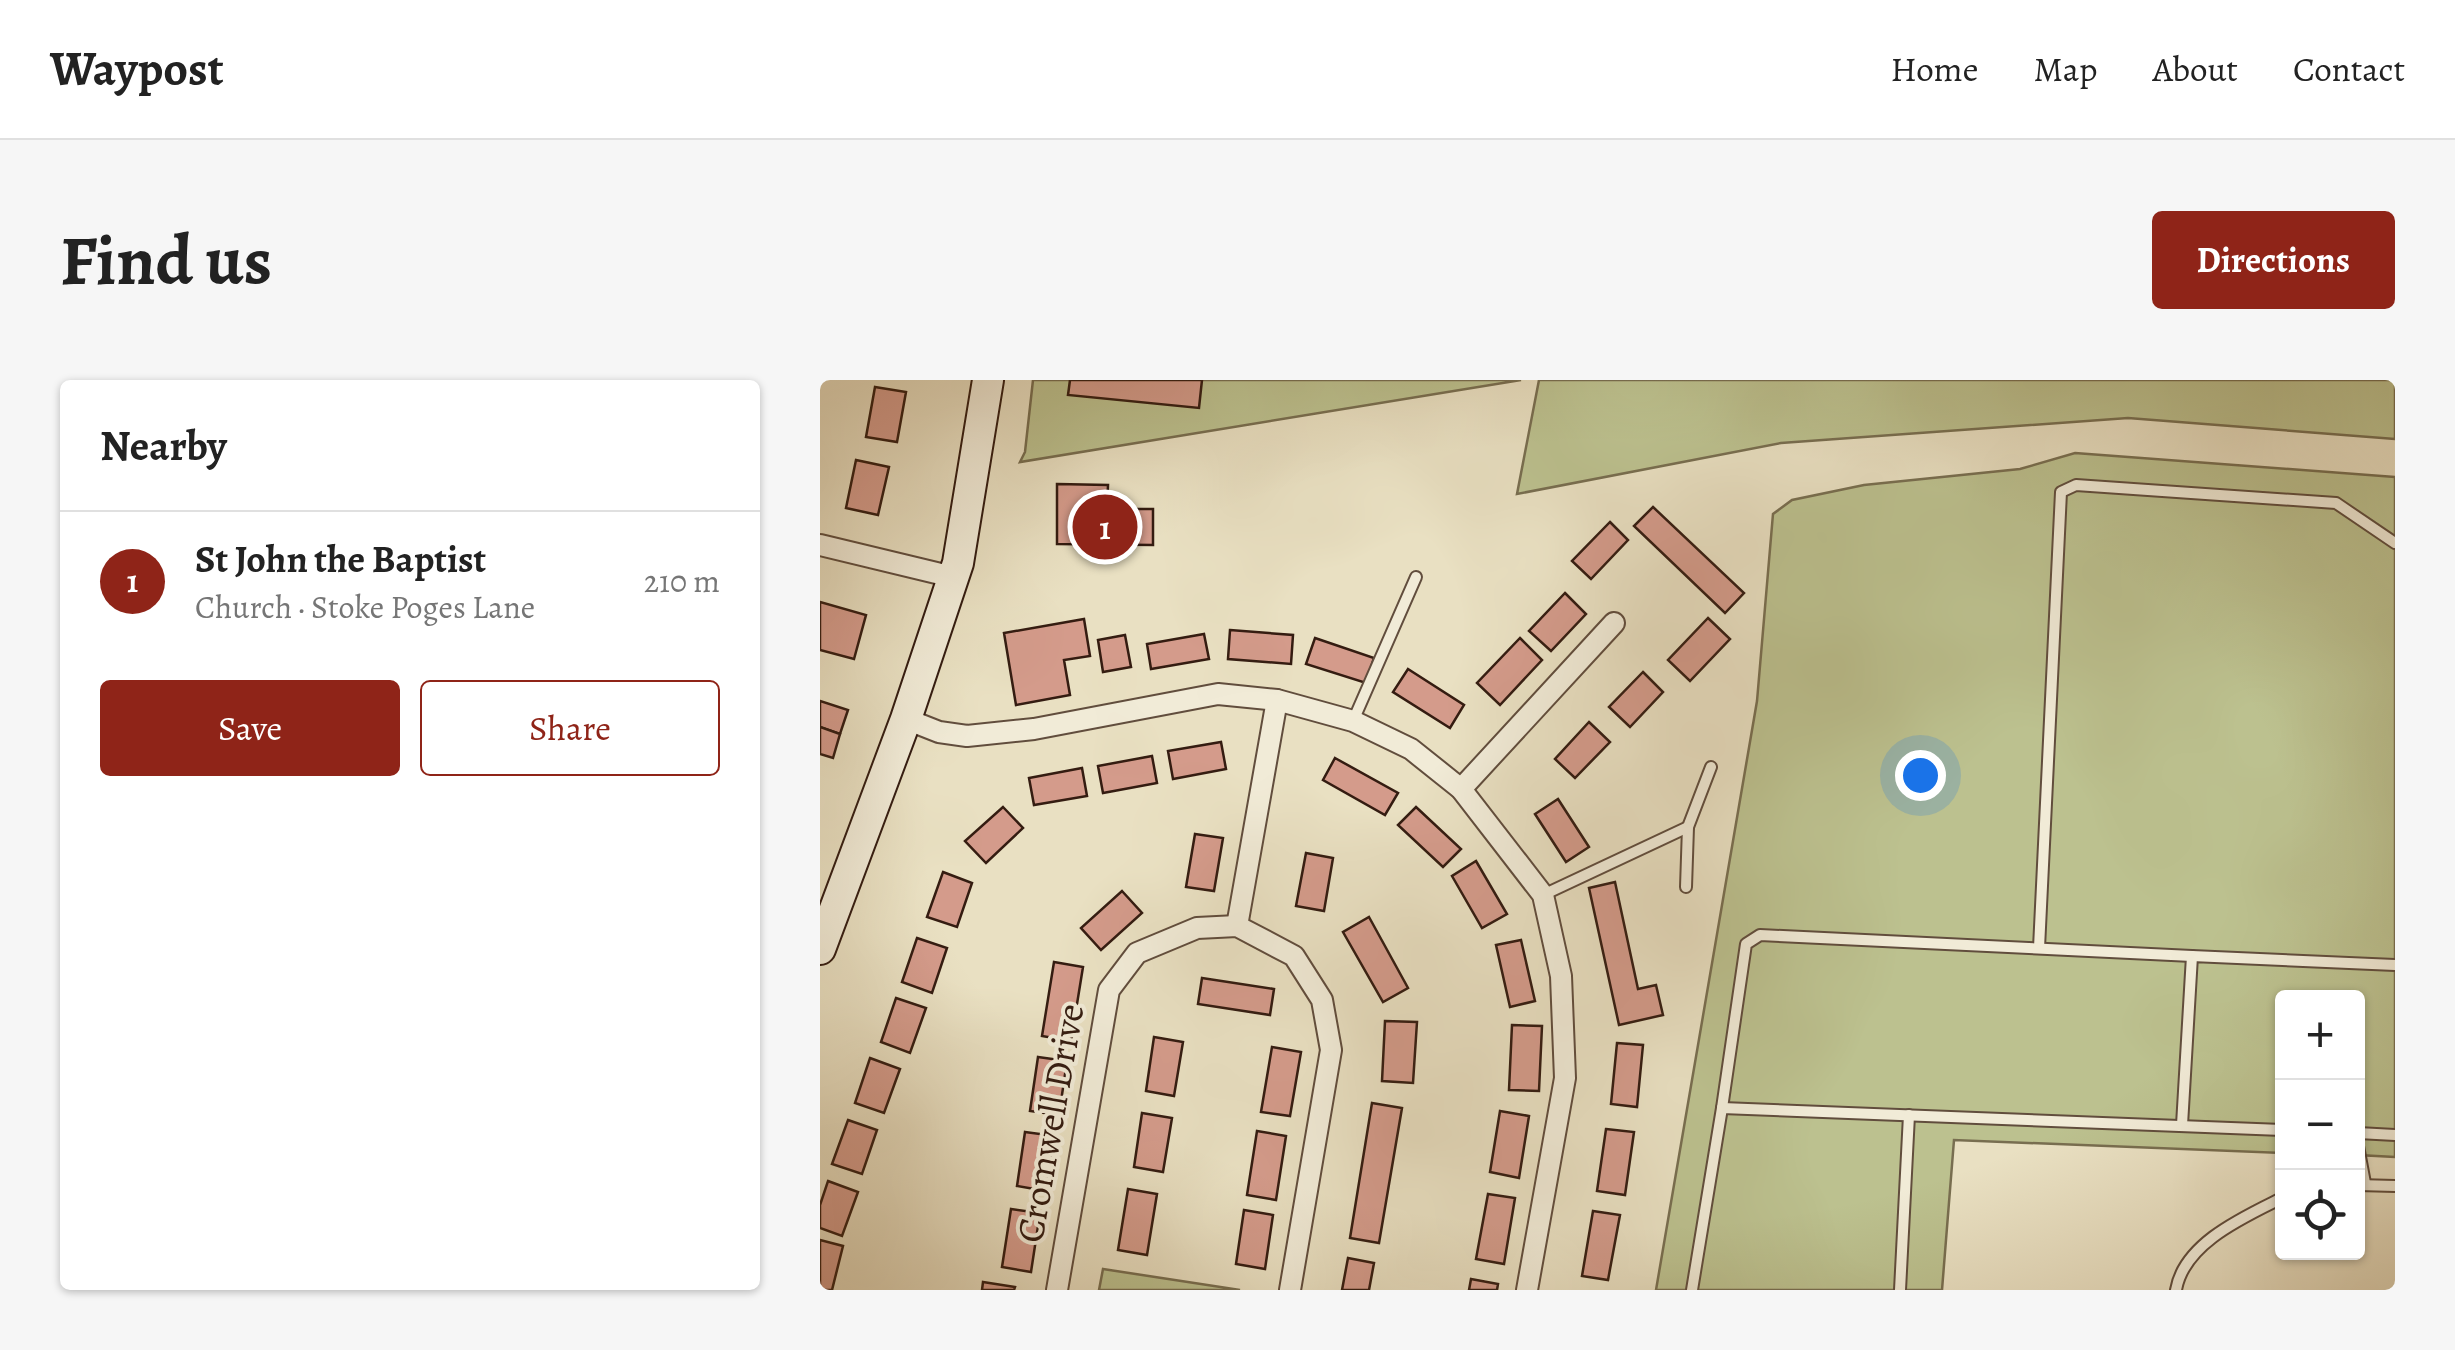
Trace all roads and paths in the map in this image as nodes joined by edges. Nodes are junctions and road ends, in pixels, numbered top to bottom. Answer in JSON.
{"nodes":[{"id":1,"x":988,"y":380,"type":"edge"},
{"id":2,"x":2395,"y":544,"type":"edge"},
{"id":3,"x":820,"y":545,"type":"edge"},
{"id":4,"x":953,"y":578,"type":"junction"},
{"id":5,"x":1416,"y":578,"type":"dead end"},
{"id":6,"x":1614,"y":624,"type":"dead end"},
{"id":7,"x":1277,"y":700,"type":"junction"},
{"id":8,"x":906,"y":719,"type":"junction"},
{"id":9,"x":1354,"y":721,"type":"junction"},
{"id":10,"x":1711,"y":767,"type":"dead end"},
{"id":11,"x":1462,"y":789,"type":"junction"},
{"id":12,"x":1688,"y":826,"type":"junction"},
{"id":13,"x":1686,"y":887,"type":"dead end"},
{"id":14,"x":1544,"y":896,"type":"junction"},
{"id":15,"x":1237,"y":926,"type":"junction"},
{"id":16,"x":2039,"y":948,"type":"junction"},
{"id":17,"x":820,"y":950,"type":"edge"},
{"id":18,"x":2192,"y":956,"type":"junction"},
{"id":19,"x":2395,"y":965,"type":"edge"},
{"id":20,"x":1722,"y":1108,"type":"junction"},
{"id":21,"x":1909,"y":1115,"type":"junction"},
{"id":22,"x":2182,"y":1125,"type":"junction"},
{"id":23,"x":2275,"y":1130,"type":"edge"},
{"id":24,"x":2365,"y":1133,"type":"edge"},
{"id":25,"x":2395,"y":1135,"type":"edge"},
{"id":26,"x":2365,"y":1184,"type":"edge"},
{"id":27,"x":2395,"y":1186,"type":"edge"},
{"id":28,"x":2275,"y":1202,"type":"edge"},
{"id":29,"x":1056,"y":1290,"type":"edge"},
{"id":30,"x":1290,"y":1290,"type":"edge"},
{"id":31,"x":1527,"y":1290,"type":"edge"},
{"id":32,"x":1692,"y":1290,"type":"edge"},
{"id":33,"x":1900,"y":1290,"type":"edge"},
{"id":34,"x":2176,"y":1290,"type":"edge"}],
"edges":[{"from":1,"to":4,"type":"street"},
{"from":2,"to":16,"type":"lane"},
{"from":3,"to":4,"type":"street"},
{"from":4,"to":8,"type":"street"},
{"from":5,"to":9,"type":"lane"},
{"from":6,"to":11,"type":"street"},
{"from":7,"to":8,"type":"street"},
{"from":7,"to":9,"type":"street"},
{"from":7,"to":15,"type":"street"},
{"from":8,"to":17,"type":"street"},
{"from":9,"to":11,"type":"street"},
{"from":10,"to":12,"type":"lane"},
{"from":11,"to":14,"type":"street"},
{"from":12,"to":13,"type":"lane"},
{"from":12,"to":14,"type":"lane"},
{"from":14,"to":31,"type":"street"},
{"from":15,"to":29,"type":"street","name":"Cromwell Drive"},
{"from":15,"to":30,"type":"street"},
{"from":16,"to":18,"type":"lane"},
{"from":16,"to":20,"type":"lane"},
{"from":18,"to":19,"type":"lane"},
{"from":18,"to":22,"type":"lane"},
{"from":20,"to":21,"type":"lane"},
{"from":20,"to":32,"type":"lane"},
{"from":21,"to":22,"type":"lane"},
{"from":21,"to":33,"type":"lane"},
{"from":22,"to":23,"type":"lane"},
{"from":24,"to":25,"type":"lane"},
{"from":26,"to":27,"type":"lane"},
{"from":28,"to":34,"type":"lane"}]}
